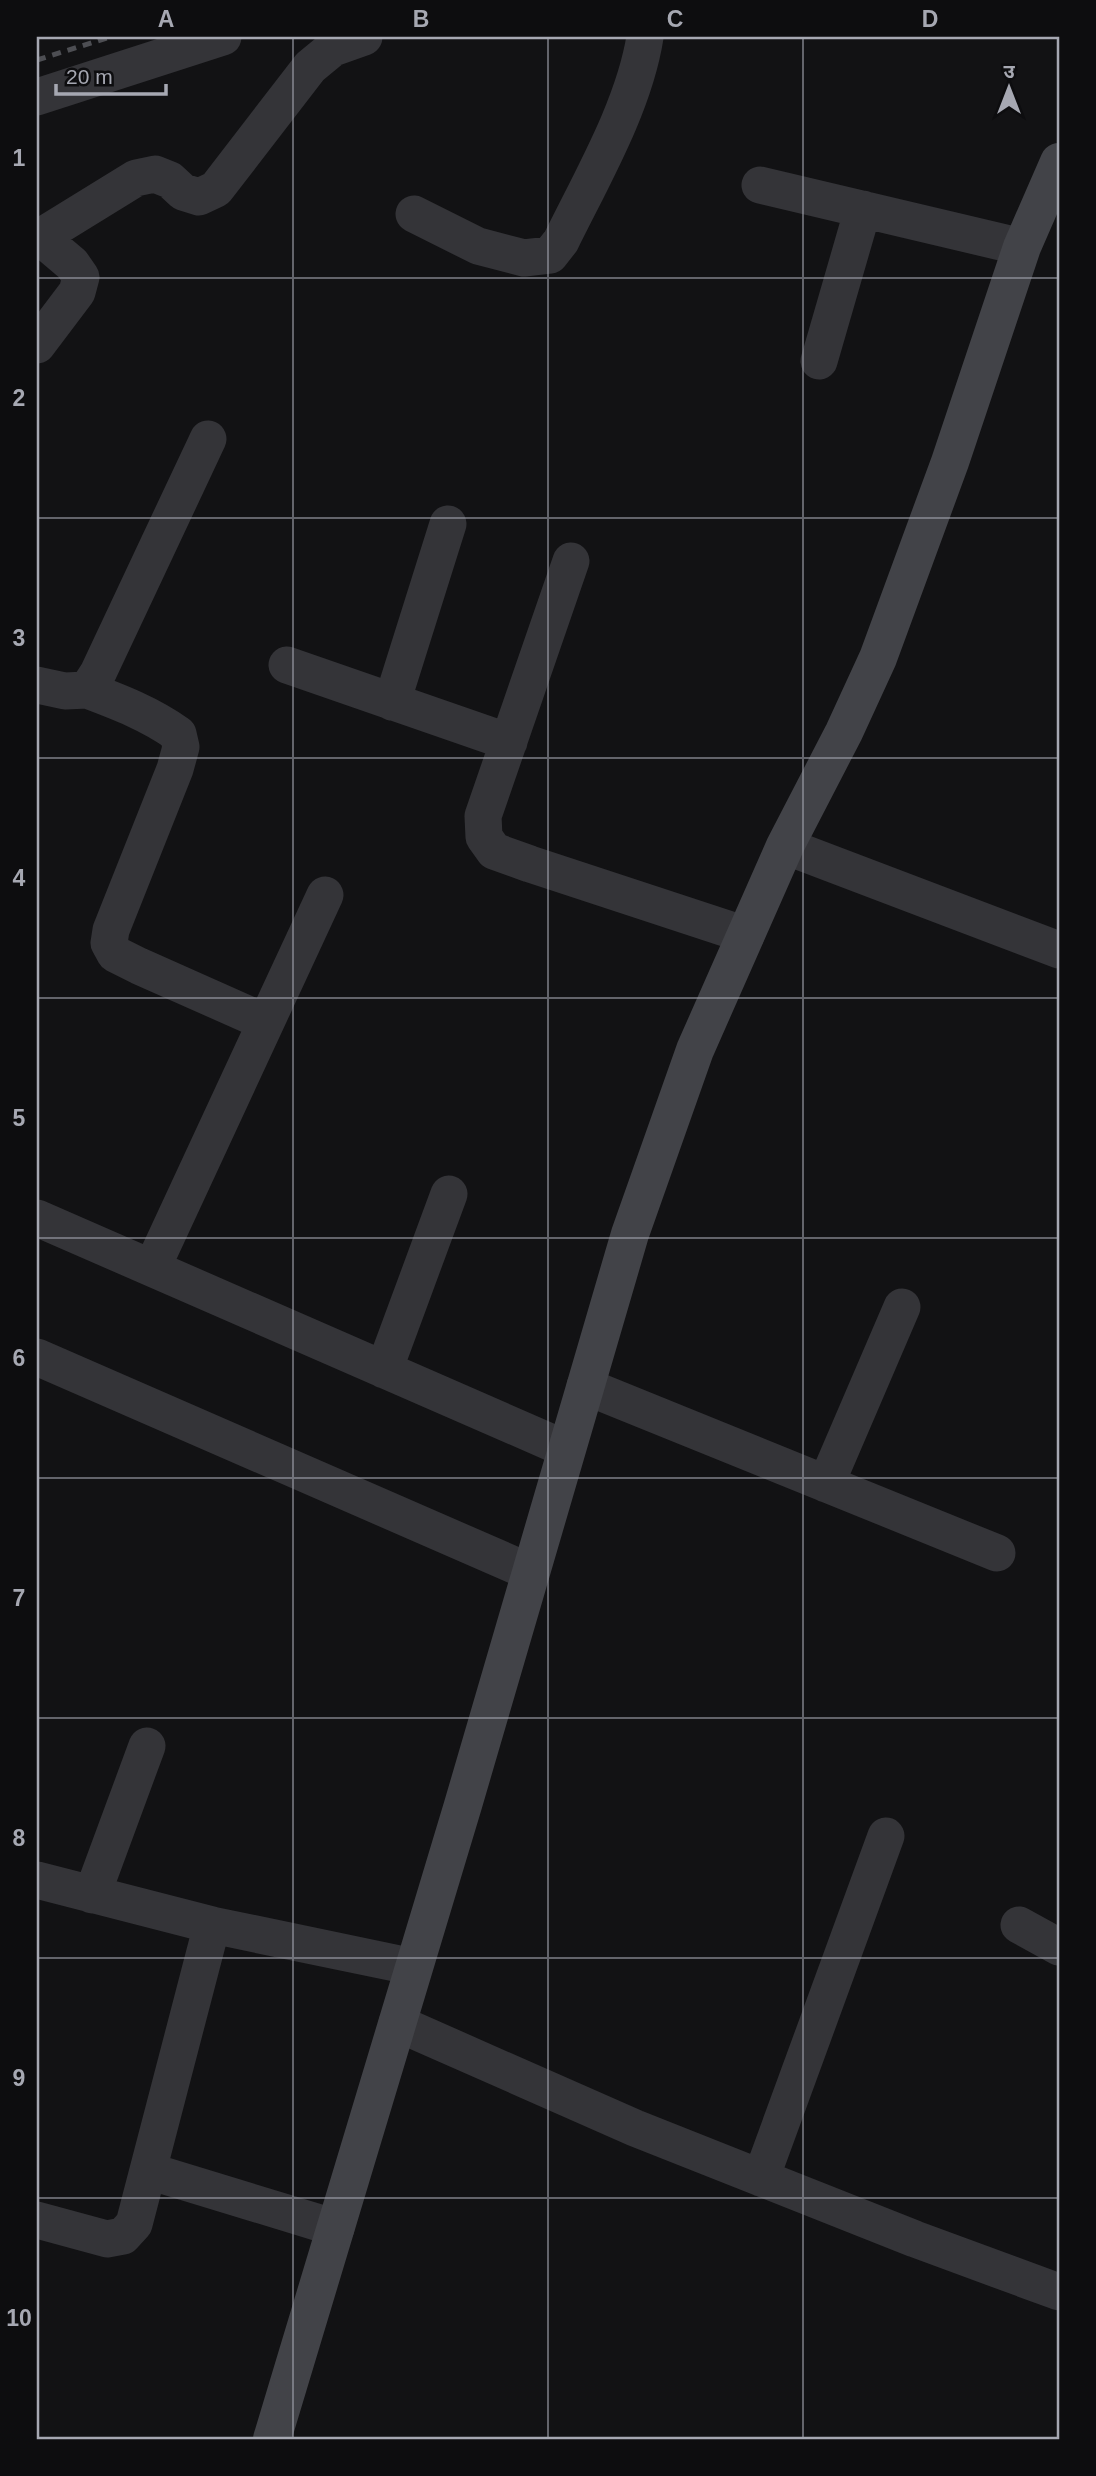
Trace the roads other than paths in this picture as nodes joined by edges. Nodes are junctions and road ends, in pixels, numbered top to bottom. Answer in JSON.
{"nodes":[{"id":1,"x":223,"y":37,"type":"edge"},
{"id":2,"x":645,"y":37,"type":"edge"},
{"id":3,"x":354,"y":38,"type":"edge"},
{"id":4,"x":37,"y":97,"type":"edge"},
{"id":5,"x":1059,"y":162,"type":"edge"},
{"id":6,"x":760,"y":185,"type":"dead end"},
{"id":7,"x":863,"y":209,"type":"junction"},
{"id":8,"x":414,"y":215,"type":"dead end"},
{"id":9,"x":39,"y":238,"type":"edge"},
{"id":10,"x":1022,"y":247,"type":"junction"},
{"id":11,"x":37,"y":345,"type":"edge"},
{"id":12,"x":819,"y":361,"type":"dead end"},
{"id":13,"x":208,"y":439,"type":"dead end"},
{"id":14,"x":448,"y":524,"type":"dead end"},
{"id":15,"x":571,"y":561,"type":"dead end"},
{"id":16,"x":287,"y":665,"type":"dead end"},
{"id":17,"x":37,"y":685,"type":"edge"},
{"id":18,"x":87,"y":690,"type":"junction"},
{"id":19,"x":392,"y":702,"type":"junction"},
{"id":20,"x":509,"y":742,"type":"junction"},
{"id":21,"x":785,"y":846,"type":"junction"},
{"id":22,"x":325,"y":895,"type":"dead end"},
{"id":23,"x":746,"y":934,"type":"junction"},
{"id":24,"x":1059,"y":950,"type":"edge"},
{"id":25,"x":265,"y":1022,"type":"junction"},
{"id":26,"x":449,"y":1194,"type":"dead end"},
{"id":27,"x":37,"y":1218,"type":"edge"},
{"id":28,"x":152,"y":1268,"type":"junction"},
{"id":29,"x":902,"y":1307,"type":"dead end"},
{"id":30,"x":37,"y":1357,"type":"edge"},
{"id":31,"x":384,"y":1370,"type":"junction"},
{"id":32,"x":584,"y":1386,"type":"junction"},
{"id":33,"x":566,"y":1449,"type":"junction"},
{"id":34,"x":826,"y":1484,"type":"junction"},
{"id":35,"x":997,"y":1553,"type":"dead end"},
{"id":36,"x":530,"y":1572,"type":"junction"},
{"id":37,"x":147,"y":1746,"type":"dead end"},
{"id":38,"x":886,"y":1836,"type":"dead end"},
{"id":39,"x":37,"y":1880,"type":"edge"},
{"id":40,"x":92,"y":1895,"type":"junction"},
{"id":41,"x":212,"y":1925,"type":"junction"},
{"id":42,"x":1019,"y":1925,"type":"dead end"},
{"id":43,"x":1059,"y":1947,"type":"edge"},
{"id":44,"x":414,"y":1967,"type":"junction"},
{"id":45,"x":397,"y":2023,"type":"junction"},
{"id":46,"x":149,"y":2171,"type":"junction"},
{"id":47,"x":761,"y":2178,"type":"junction"},
{"id":48,"x":37,"y":2220,"type":"edge"},
{"id":49,"x":335,"y":2228,"type":"junction"},
{"id":50,"x":1059,"y":2292,"type":"edge"},
{"id":51,"x":272,"y":2439,"type":"edge"}],
"edges":[{"from":1,"to":4,"type":"street"},
{"from":2,"to":8,"type":"street"},
{"from":3,"to":9,"type":"street"},
{"from":5,"to":10,"type":"main road"},
{"from":6,"to":7,"type":"street"},
{"from":7,"to":10,"type":"street"},
{"from":7,"to":12,"type":"street"},
{"from":9,"to":11,"type":"street"},
{"from":10,"to":21,"type":"main road"},
{"from":13,"to":18,"type":"street"},
{"from":14,"to":19,"type":"street"},
{"from":15,"to":20,"type":"street"},
{"from":16,"to":19,"type":"street"},
{"from":17,"to":18,"type":"street"},
{"from":18,"to":25,"type":"street"},
{"from":19,"to":20,"type":"street"},
{"from":20,"to":23,"type":"street"},
{"from":21,"to":23,"type":"main road"},
{"from":21,"to":24,"type":"street"},
{"from":22,"to":25,"type":"street"},
{"from":23,"to":32,"type":"main road"},
{"from":25,"to":28,"type":"street"},
{"from":26,"to":31,"type":"street"},
{"from":27,"to":28,"type":"street"},
{"from":28,"to":31,"type":"street"},
{"from":29,"to":34,"type":"street"},
{"from":30,"to":36,"type":"street"},
{"from":31,"to":33,"type":"street"},
{"from":32,"to":33,"type":"main road"},
{"from":32,"to":34,"type":"street"},
{"from":33,"to":36,"type":"main road"},
{"from":34,"to":35,"type":"street"},
{"from":36,"to":44,"type":"main road"},
{"from":37,"to":40,"type":"street"},
{"from":38,"to":47,"type":"street"},
{"from":39,"to":40,"type":"street"},
{"from":40,"to":41,"type":"street"},
{"from":41,"to":44,"type":"street"},
{"from":41,"to":46,"type":"street"},
{"from":42,"to":43,"type":"street"},
{"from":44,"to":45,"type":"main road"},
{"from":45,"to":47,"type":"street"},
{"from":45,"to":49,"type":"main road"},
{"from":46,"to":48,"type":"street"},
{"from":46,"to":49,"type":"street"},
{"from":47,"to":50,"type":"street"},
{"from":49,"to":51,"type":"main road"}]}
